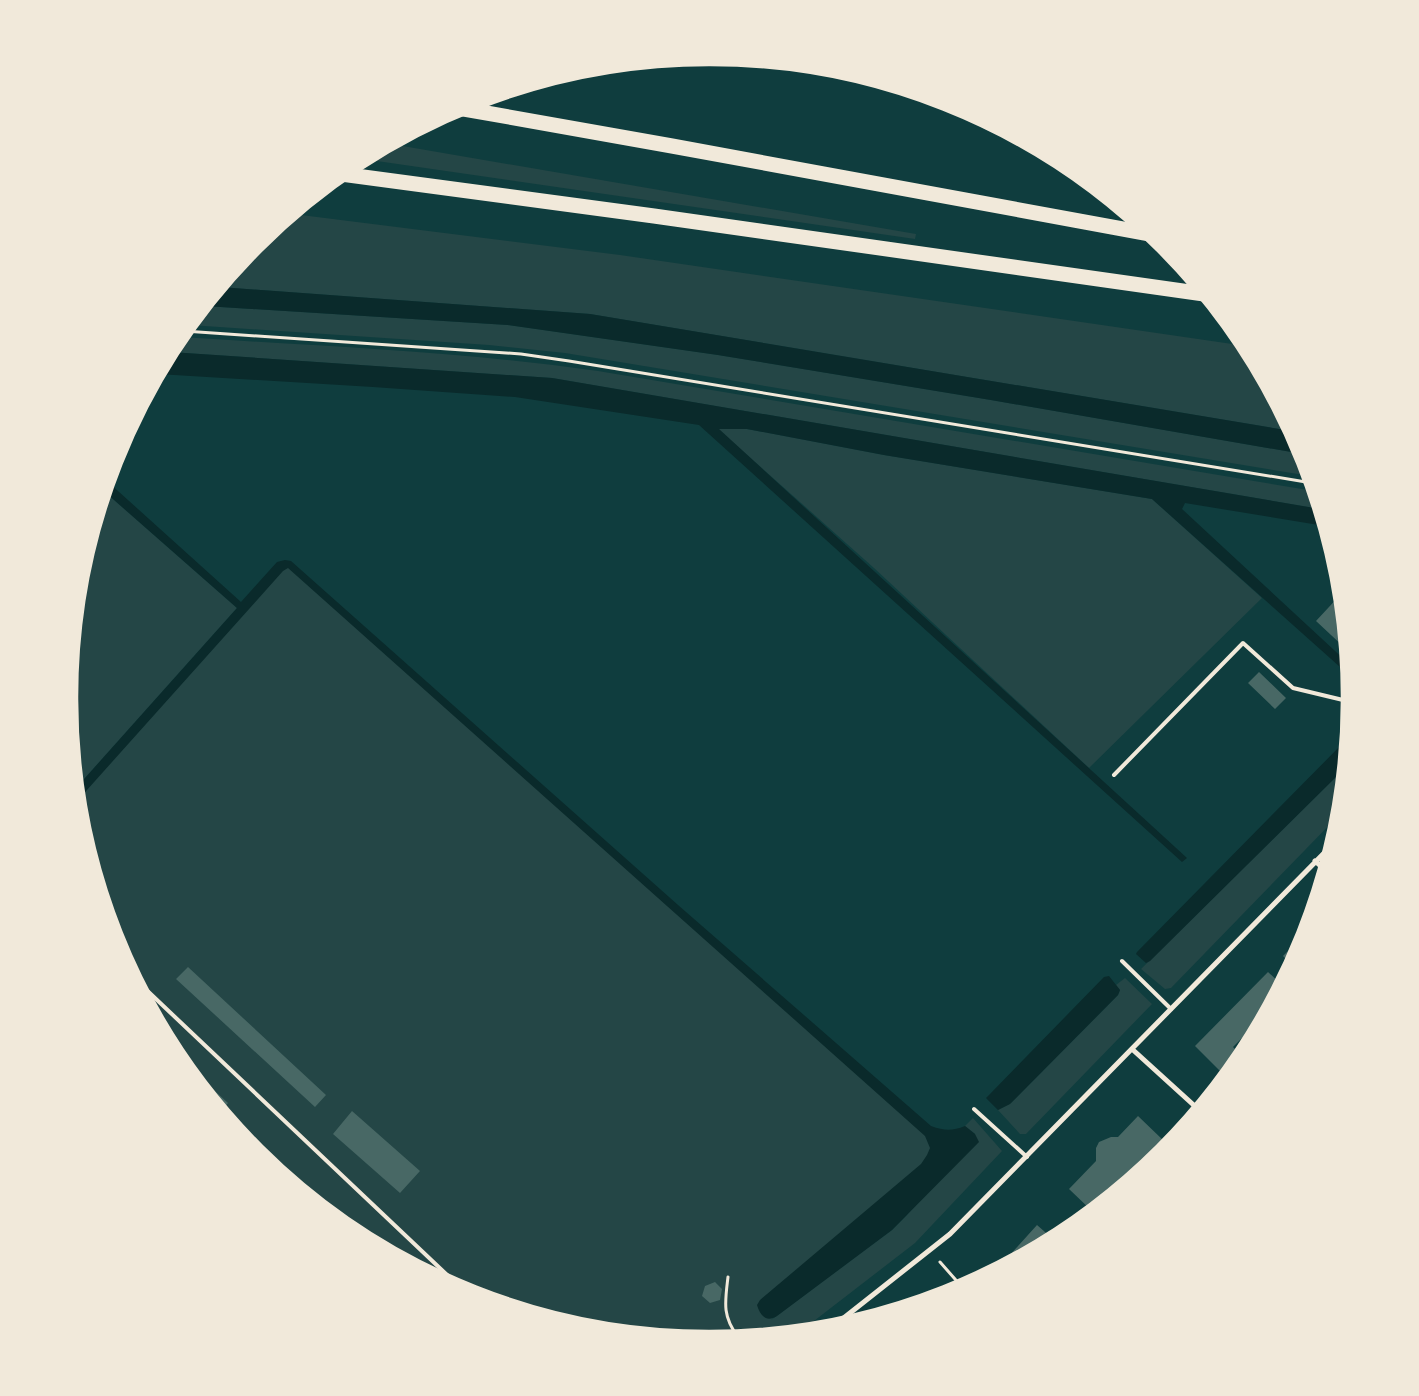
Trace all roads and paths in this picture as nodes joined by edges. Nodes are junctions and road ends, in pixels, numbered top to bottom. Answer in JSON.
{"nodes":[{"id":1,"x":473,"y":111,"type":"edge"},
{"id":2,"x":353,"y":176,"type":"edge"},
{"id":3,"x":1137,"y":232,"type":"edge"},
{"id":4,"x":1195,"y":293,"type":"edge"},
{"id":5,"x":193,"y":332,"type":"edge"},
{"id":6,"x":1304,"y":482,"type":"edge"},
{"id":7,"x":1342,"y":700,"type":"edge"},
{"id":8,"x":1114,"y":775,"type":"dead end"},
{"id":9,"x":1323,"y":854,"type":"edge"},
{"id":10,"x":1315,"y":861,"type":"junction"},
{"id":11,"x":1320,"y":865,"type":"edge"},
{"id":12,"x":1122,"y":961,"type":"dead end"},
{"id":13,"x":150,"y":993,"type":"edge"},
{"id":14,"x":1171,"y":1009,"type":"junction"},
{"id":15,"x":1132,"y":1049,"type":"junction"},
{"id":16,"x":1194,"y":1105,"type":"edge"},
{"id":17,"x":974,"y":1109,"type":"dead end"},
{"id":18,"x":1026,"y":1157,"type":"junction"},
{"id":19,"x":930,"y":1250,"type":"junction"},
{"id":20,"x":445,"y":1273,"type":"edge"},
{"id":21,"x":728,"y":1277,"type":"dead end"},
{"id":22,"x":957,"y":1281,"type":"edge"},
{"id":23,"x":847,"y":1316,"type":"edge"},
{"id":24,"x":733,"y":1330,"type":"edge"}],
"edges":[{"from":1,"to":3,"type":"highway"},
{"from":2,"to":4,"type":"highway"},
{"from":5,"to":6,"type":"path"},
{"from":7,"to":8,"type":"lane"},
{"from":9,"to":10,"type":"street"},
{"from":10,"to":11,"type":"street"},
{"from":10,"to":14,"type":"street"},
{"from":12,"to":14,"type":"lane"},
{"from":13,"to":20,"type":"lane"},
{"from":14,"to":15,"type":"street"},
{"from":15,"to":16,"type":"street"},
{"from":15,"to":18,"type":"street"},
{"from":17,"to":18,"type":"lane"},
{"from":18,"to":19,"type":"street"},
{"from":19,"to":22,"type":"path"},
{"from":19,"to":23,"type":"street"},
{"from":21,"to":24,"type":"path"}]}
